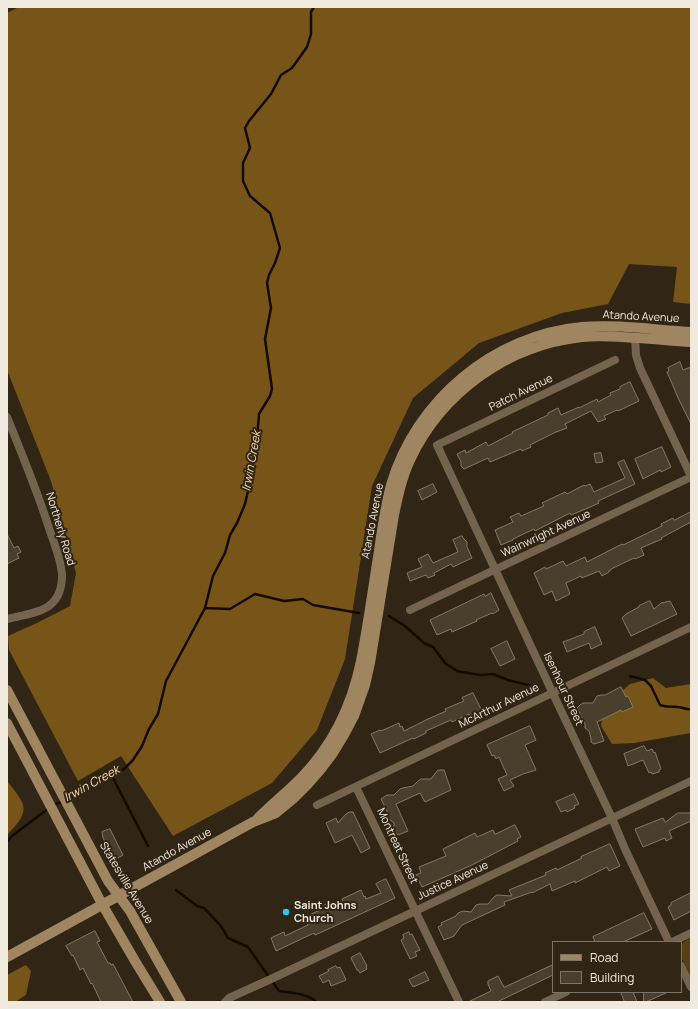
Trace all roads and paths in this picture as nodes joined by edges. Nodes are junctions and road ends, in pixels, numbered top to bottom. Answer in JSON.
{"nodes":[{"id":1,"x":691,"y":332,"type":"edge"},
{"id":2,"x":635,"y":338,"type":"junction"},
{"id":3,"x":691,"y":342,"type":"edge"},
{"id":4,"x":615,"y":360,"type":"dead end"},
{"id":5,"x":7,"y":417,"type":"edge"},
{"id":6,"x":437,"y":445,"type":"joint"},
{"id":7,"x":691,"y":477,"type":"edge"},
{"id":8,"x":495,"y":570,"type":"junction"},
{"id":9,"x":410,"y":610,"type":"dead end"},
{"id":10,"x":7,"y":619,"type":"edge"},
{"id":11,"x":691,"y":627,"type":"edge"},
{"id":12,"x":7,"y":690,"type":"edge"},
{"id":13,"x":552,"y":693,"type":"junction"},
{"id":14,"x":7,"y":723,"type":"edge"},
{"id":15,"x":691,"y":781,"type":"edge"},
{"id":16,"x":356,"y":787,"type":"junction"},
{"id":17,"x":317,"y":805,"type":"dead end"},
{"id":18,"x":612,"y":818,"type":"junction"},
{"id":19,"x":253,"y":822,"type":"junction"},
{"id":20,"x":119,"y":895,"type":"junction"},
{"id":21,"x":102,"y":904,"type":"junction"},
{"id":22,"x":415,"y":911,"type":"junction"},
{"id":23,"x":691,"y":933,"type":"edge"},
{"id":24,"x":671,"y":941,"type":"edge"},
{"id":25,"x":673,"y":941,"type":"edge"},
{"id":26,"x":7,"y":956,"type":"edge"},
{"id":27,"x":682,"y":968,"type":"edge"},
{"id":28,"x":691,"y":987,"type":"edge"},
{"id":29,"x":564,"y":993,"type":"edge"},
{"id":30,"x":160,"y":1002,"type":"edge"},
{"id":31,"x":181,"y":1002,"type":"edge"},
{"id":32,"x":225,"y":1002,"type":"edge"},
{"id":33,"x":459,"y":1002,"type":"edge"},
{"id":34,"x":545,"y":1002,"type":"edge"}],
"edges":[{"from":1,"to":19,"type":"main road","name":"Atando Avenue"},
{"from":2,"to":3,"type":"main road","name":"Atando Avenue"},
{"from":2,"to":7,"type":"street"},
{"from":2,"to":19,"type":"main road","name":"Atando Avenue"},
{"from":4,"to":6,"type":"street","name":"Patch Avenue"},
{"from":5,"to":10,"type":"street","name":"Northerly Road"},
{"from":6,"to":8,"type":"street","name":"Isenhour Street"},
{"from":7,"to":8,"type":"street","name":"Wainwright Avenue"},
{"from":8,"to":9,"type":"street","name":"Wainwright Avenue"},
{"from":8,"to":13,"type":"street","name":"Isenhour Street"},
{"from":11,"to":13,"type":"street","name":"McArthur Avenue"},
{"from":12,"to":20,"type":"main road","name":"Statesville Avenue"},
{"from":13,"to":16,"type":"street","name":"McArthur Avenue"},
{"from":13,"to":18,"type":"street","name":"Isenhour Street"},
{"from":14,"to":21,"type":"main road"},
{"from":15,"to":18,"type":"street","name":"Justice Avenue"},
{"from":16,"to":17,"type":"street","name":"McArthur Avenue"},
{"from":16,"to":22,"type":"street","name":"Montreat Street"},
{"from":18,"to":22,"type":"street","name":"Justice Avenue"},
{"from":18,"to":24,"type":"street","name":"Isenhour Street"},
{"from":19,"to":20,"type":"main road","name":"Atando Avenue"},
{"from":20,"to":21,"type":"main road","name":"Atando Avenue"},
{"from":20,"to":31,"type":"main road","name":"Statesville Avenue"},
{"from":21,"to":26,"type":"main road","name":"Atando Avenue"},
{"from":21,"to":30,"type":"main road"},
{"from":22,"to":32,"type":"street","name":"Justice Avenue"},
{"from":22,"to":33,"type":"street","name":"Montreat Street"},
{"from":23,"to":25,"type":"street"},
{"from":27,"to":28,"type":"street"},
{"from":29,"to":34,"type":"street"}]}
